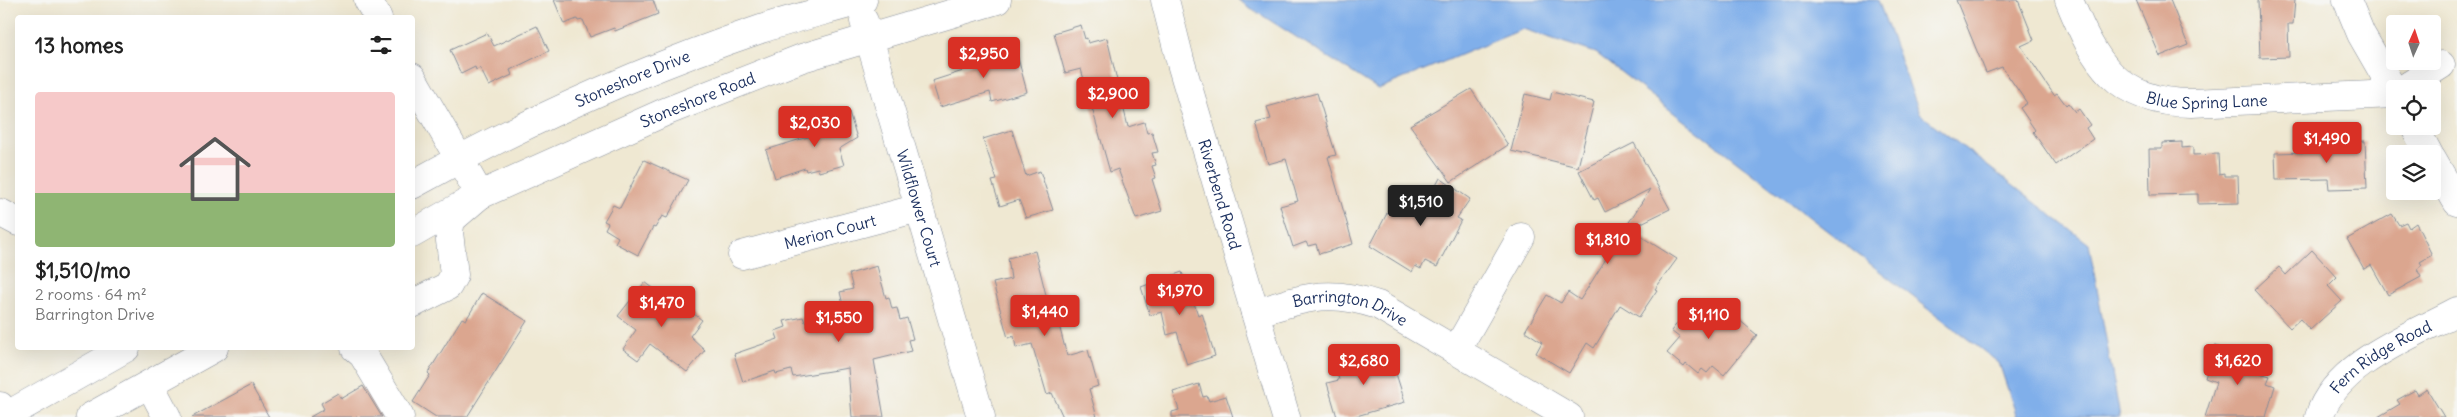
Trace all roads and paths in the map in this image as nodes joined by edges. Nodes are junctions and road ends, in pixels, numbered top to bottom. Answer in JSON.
{"nodes":[{"id":1,"x":368,"y":0,"type":"edge"},
{"id":2,"x":997,"y":0,"type":"edge"},
{"id":3,"x":1165,"y":0,"type":"edge"},
{"id":4,"x":2069,"y":0,"type":"edge"},
{"id":5,"x":2347,"y":0,"type":"edge"},
{"id":6,"x":859,"y":1,"type":"edge"},
{"id":7,"x":376,"y":15,"type":"edge"},
{"id":8,"x":869,"y":38,"type":"junction"},
{"id":9,"x":2433,"y":70,"type":"edge"},
{"id":10,"x":2388,"y":80,"type":"edge"},
{"id":11,"x":2417,"y":80,"type":"edge"},
{"id":12,"x":415,"y":82,"type":"edge"},
{"id":13,"x":2386,"y":93,"type":"edge"},
{"id":14,"x":459,"y":159,"type":"junction"},
{"id":15,"x":2441,"y":174,"type":"edge"},
{"id":16,"x":415,"y":183,"type":"edge"},
{"id":17,"x":480,"y":195,"type":"junction"},
{"id":18,"x":2457,"y":202,"type":"edge"},
{"id":19,"x":919,"y":208,"type":"junction"},
{"id":20,"x":415,"y":232,"type":"edge"},
{"id":21,"x":1521,"y":237,"type":"dead end"},
{"id":22,"x":742,"y":255,"type":"dead end"},
{"id":23,"x":415,"y":302,"type":"edge"},
{"id":24,"x":2457,"y":311,"type":"edge"},
{"id":25,"x":1255,"y":313,"type":"junction"},
{"id":26,"x":122,"y":350,"type":"edge"},
{"id":27,"x":211,"y":350,"type":"edge"},
{"id":28,"x":357,"y":350,"type":"edge"},
{"id":29,"x":1456,"y":351,"type":"junction"},
{"id":30,"x":150,"y":385,"type":"junction"},
{"id":31,"x":4,"y":414,"type":"edge"},
{"id":32,"x":90,"y":417,"type":"edge"},
{"id":33,"x":167,"y":417,"type":"edge"},
{"id":34,"x":400,"y":417,"type":"edge"},
{"id":35,"x":981,"y":417,"type":"edge"},
{"id":36,"x":1286,"y":417,"type":"edge"},
{"id":37,"x":1569,"y":417,"type":"edge"},
{"id":38,"x":2319,"y":417,"type":"edge"}],
"edges":[{"from":1,"to":7,"type":"street"},
{"from":2,"to":8,"type":"street","name":"Stoneshore Road"},
{"from":3,"to":25,"type":"street","name":"Riverbend Road"},
{"from":4,"to":13,"type":"street","name":"Blue Spring Lane"},
{"from":5,"to":10,"type":"street"},
{"from":6,"to":8,"type":"street","name":"Wildflower Court"},
{"from":6,"to":14,"type":"street","name":"Stoneshore Drive"},
{"from":8,"to":17,"type":"street","name":"Stoneshore Road"},
{"from":8,"to":19,"type":"street","name":"Wildflower Court"},
{"from":9,"to":11,"type":"street"},
{"from":12,"to":14,"type":"street"},
{"from":14,"to":16,"type":"street","name":"Stoneshore Drive"},
{"from":14,"to":17,"type":"street"},
{"from":15,"to":18,"type":"street"},
{"from":17,"to":20,"type":"street","name":"Stoneshore Road"},
{"from":17,"to":23,"type":"street"},
{"from":19,"to":22,"type":"street","name":"Merion Court"},
{"from":19,"to":35,"type":"street","name":"Wildflower Court"},
{"from":21,"to":29,"type":"street"},
{"from":24,"to":38,"type":"street","name":"Fern Ridge Road"},
{"from":25,"to":29,"type":"street","name":"Barrington Drive"},
{"from":25,"to":36,"type":"street","name":"Riverbend Road"},
{"from":26,"to":31,"type":"street"},
{"from":27,"to":30,"type":"street"},
{"from":28,"to":34,"type":"street"},
{"from":29,"to":37,"type":"street","name":"Barrington Drive"},
{"from":30,"to":32,"type":"street"},
{"from":30,"to":33,"type":"street"}]}
